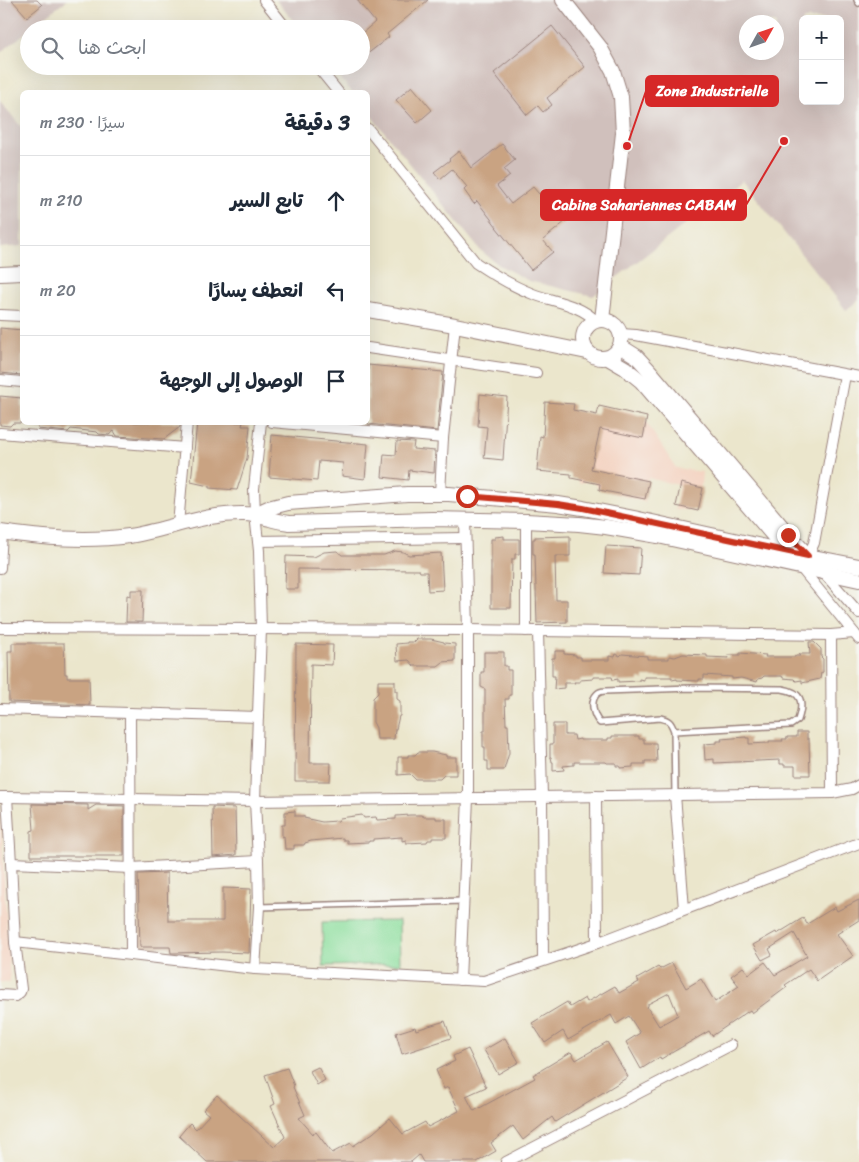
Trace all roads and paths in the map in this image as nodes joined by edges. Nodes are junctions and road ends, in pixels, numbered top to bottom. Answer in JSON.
{"nodes":[{"id":1,"x":264,"y":0,"type":"edge"},
{"id":2,"x":563,"y":0,"type":"edge"},
{"id":3,"x":857,"y":0,"type":"edge"},
{"id":4,"x":859,"y":3,"type":"edge"},
{"id":5,"x":280,"y":20,"type":"edge"},
{"id":6,"x":324,"y":75,"type":"edge"},
{"id":7,"x":336,"y":90,"type":"edge"},
{"id":8,"x":370,"y":131,"type":"edge"},
{"id":9,"x":20,"y":273,"type":"edge"},
{"id":10,"x":0,"y":274,"type":"edge"},
{"id":11,"x":370,"y":310,"type":"edge"},
{"id":12,"x":0,"y":314,"type":"edge"},
{"id":13,"x":20,"y":316,"type":"edge"},
{"id":14,"x":599,"y":320,"type":"junction"},
{"id":15,"x":455,"y":325,"type":"junction"},
{"id":16,"x":584,"y":333,"type":"junction"},
{"id":17,"x":621,"y":340,"type":"junction"},
{"id":18,"x":557,"y":345,"type":"junction"},
{"id":19,"x":370,"y":348,"type":"edge"},
{"id":20,"x":587,"y":352,"type":"junction"},
{"id":21,"x":608,"y":358,"type":"junction"},
{"id":22,"x":451,"y":360,"type":"junction"},
{"id":23,"x":536,"y":373,"type":"dead end"},
{"id":24,"x":845,"y":375,"type":"junction"},
{"id":25,"x":859,"y":377,"type":"edge"},
{"id":26,"x":0,"y":380,"type":"edge"},
{"id":27,"x":20,"y":382,"type":"edge"},
{"id":28,"x":188,"y":425,"type":"edge"},
{"id":29,"x":261,"y":425,"type":"edge"},
{"id":30,"x":304,"y":425,"type":"edge"},
{"id":31,"x":0,"y":433,"type":"edge"},
{"id":32,"x":443,"y":438,"type":"junction"},
{"id":33,"x":185,"y":448,"type":"junction"},
{"id":34,"x":440,"y":494,"type":"junction"},
{"id":35,"x":255,"y":514,"type":"junction"},
{"id":36,"x":465,"y":520,"type":"junction"},
{"id":37,"x":526,"y":520,"type":"junction"},
{"id":38,"x":178,"y":525,"type":"junction"},
{"id":39,"x":1,"y":532,"type":"edge"},
{"id":40,"x":465,"y":538,"type":"junction"},
{"id":41,"x":258,"y":540,"type":"junction"},
{"id":42,"x":788,"y":552,"type":"junction"},
{"id":43,"x":805,"y":562,"type":"junction"},
{"id":44,"x":0,"y":568,"type":"edge"},
{"id":45,"x":858,"y":571,"type":"edge"},
{"id":46,"x":823,"y":572,"type":"junction"},
{"id":47,"x":859,"y":613,"type":"edge"},
{"id":48,"x":0,"y":628,"type":"edge"},
{"id":49,"x":261,"y":629,"type":"junction"},
{"id":50,"x":468,"y":630,"type":"junction"},
{"id":51,"x":526,"y":631,"type":"junction"},
{"id":52,"x":538,"y":631,"type":"junction"},
{"id":53,"x":831,"y":635,"type":"junction"},
{"id":54,"x":857,"y":636,"type":"edge"},
{"id":55,"x":0,"y":709,"type":"edge"},
{"id":56,"x":130,"y":713,"type":"junction"},
{"id":57,"x":258,"y":717,"type":"junction"},
{"id":58,"x":674,"y":731,"type":"junction"},
{"id":59,"x":859,"y":785,"type":"edge"},
{"id":60,"x":832,"y":793,"type":"junction"},
{"id":61,"x":675,"y":795,"type":"junction"},
{"id":62,"x":596,"y":796,"type":"junction"},
{"id":63,"x":4,"y":797,"type":"edge"},
{"id":64,"x":542,"y":797,"type":"junction"},
{"id":65,"x":131,"y":798,"type":"junction"},
{"id":66,"x":468,"y":798,"type":"junction"},
{"id":67,"x":255,"y":801,"type":"junction"},
{"id":68,"x":859,"y":843,"type":"edge"},
{"id":69,"x":258,"y":861,"type":"junction"},
{"id":70,"x":11,"y":863,"type":"junction"},
{"id":71,"x":131,"y":868,"type":"junction"},
{"id":72,"x":464,"y":901,"type":"junction"},
{"id":73,"x":259,"y":907,"type":"junction"},
{"id":74,"x":684,"y":909,"type":"junction"},
{"id":75,"x":15,"y":942,"type":"junction"},
{"id":76,"x":597,"y":943,"type":"junction"},
{"id":77,"x":131,"y":955,"type":"junction"},
{"id":78,"x":544,"y":960,"type":"junction"},
{"id":79,"x":255,"y":968,"type":"junction"},
{"id":80,"x":460,"y":980,"type":"junction"},
{"id":81,"x":0,"y":995,"type":"edge"},
{"id":82,"x":731,"y":1044,"type":"dead end"},
{"id":83,"x":506,"y":1162,"type":"edge"}],
"edges":[{"from":1,"to":5,"type":"street"},
{"from":2,"to":14,"type":"street"},
{"from":3,"to":4,"type":"lane"},
{"from":6,"to":7,"type":"street"},
{"from":8,"to":14,"type":"street"},
{"from":9,"to":10,"type":"street"},
{"from":11,"to":15,"type":"street"},
{"from":12,"to":13,"type":"street"},
{"from":14,"to":16,"type":"street"},
{"from":14,"to":17,"type":"street"},
{"from":15,"to":18,"type":"street"},
{"from":15,"to":22,"type":"street"},
{"from":16,"to":18,"type":"street"},
{"from":16,"to":20,"type":"street"},
{"from":17,"to":21,"type":"street"},
{"from":17,"to":24,"type":"street"},
{"from":17,"to":43,"type":"street"},
{"from":18,"to":20,"type":"street"},
{"from":19,"to":22,"type":"street"},
{"from":20,"to":21,"type":"street"},
{"from":21,"to":42,"type":"street"},
{"from":22,"to":23,"type":"street"},
{"from":22,"to":32,"type":"street"},
{"from":24,"to":25,"type":"street"},
{"from":24,"to":43,"type":"street"},
{"from":26,"to":27,"type":"street"},
{"from":28,"to":33,"type":"street"},
{"from":29,"to":35,"type":"street"},
{"from":30,"to":32,"type":"street"},
{"from":31,"to":33,"type":"street"},
{"from":32,"to":34,"type":"street"},
{"from":33,"to":38,"type":"street"},
{"from":34,"to":35,"type":"street"},
{"from":34,"to":42,"type":"street"},
{"from":35,"to":36,"type":"street"},
{"from":35,"to":38,"type":"street"},
{"from":35,"to":41,"type":"street"},
{"from":36,"to":37,"type":"street"},
{"from":36,"to":40,"type":"street"},
{"from":37,"to":43,"type":"street"},
{"from":37,"to":51,"type":"street"},
{"from":38,"to":39,"type":"street"},
{"from":39,"to":44,"type":"street"},
{"from":40,"to":41,"type":"street"},
{"from":40,"to":50,"type":"street"},
{"from":41,"to":49,"type":"street"},
{"from":42,"to":43,"type":"street"},
{"from":43,"to":45,"type":"street"},
{"from":43,"to":46,"type":"street"},
{"from":43,"to":54,"type":"street"},
{"from":45,"to":46,"type":"street"},
{"from":46,"to":47,"type":"street"},
{"from":48,"to":49,"type":"street"},
{"from":49,"to":50,"type":"street"},
{"from":49,"to":57,"type":"street"},
{"from":50,"to":51,"type":"street"},
{"from":50,"to":66,"type":"street"},
{"from":51,"to":52,"type":"street"},
{"from":52,"to":53,"type":"street"},
{"from":52,"to":64,"type":"street"},
{"from":53,"to":54,"type":"street"},
{"from":53,"to":60,"type":"street"},
{"from":55,"to":56,"type":"street"},
{"from":56,"to":57,"type":"street"},
{"from":56,"to":65,"type":"street"},
{"from":57,"to":67,"type":"street"},
{"from":58,"to":58,"type":"lane"},
{"from":58,"to":61,"type":"lane"},
{"from":59,"to":60,"type":"street"},
{"from":60,"to":61,"type":"street"},
{"from":61,"to":62,"type":"street"},
{"from":61,"to":74,"type":"street"},
{"from":62,"to":64,"type":"street"},
{"from":62,"to":76,"type":"street"},
{"from":63,"to":65,"type":"street"},
{"from":63,"to":70,"type":"street"},
{"from":64,"to":66,"type":"street"},
{"from":64,"to":78,"type":"street"},
{"from":65,"to":67,"type":"street"},
{"from":65,"to":71,"type":"street"},
{"from":66,"to":67,"type":"street"},
{"from":66,"to":72,"type":"street"},
{"from":67,"to":69,"type":"street"},
{"from":68,"to":74,"type":"street"},
{"from":69,"to":71,"type":"street"},
{"from":69,"to":73,"type":"street"},
{"from":70,"to":71,"type":"street"},
{"from":70,"to":75,"type":"street"},
{"from":71,"to":77,"type":"street"},
{"from":72,"to":73,"type":"lane"},
{"from":72,"to":80,"type":"street"},
{"from":73,"to":79,"type":"street"},
{"from":74,"to":76,"type":"street"},
{"from":75,"to":77,"type":"street"},
{"from":75,"to":81,"type":"street"},
{"from":76,"to":78,"type":"street"},
{"from":77,"to":79,"type":"street"},
{"from":78,"to":80,"type":"street"},
{"from":79,"to":80,"type":"street"},
{"from":82,"to":83,"type":"street"}]}
